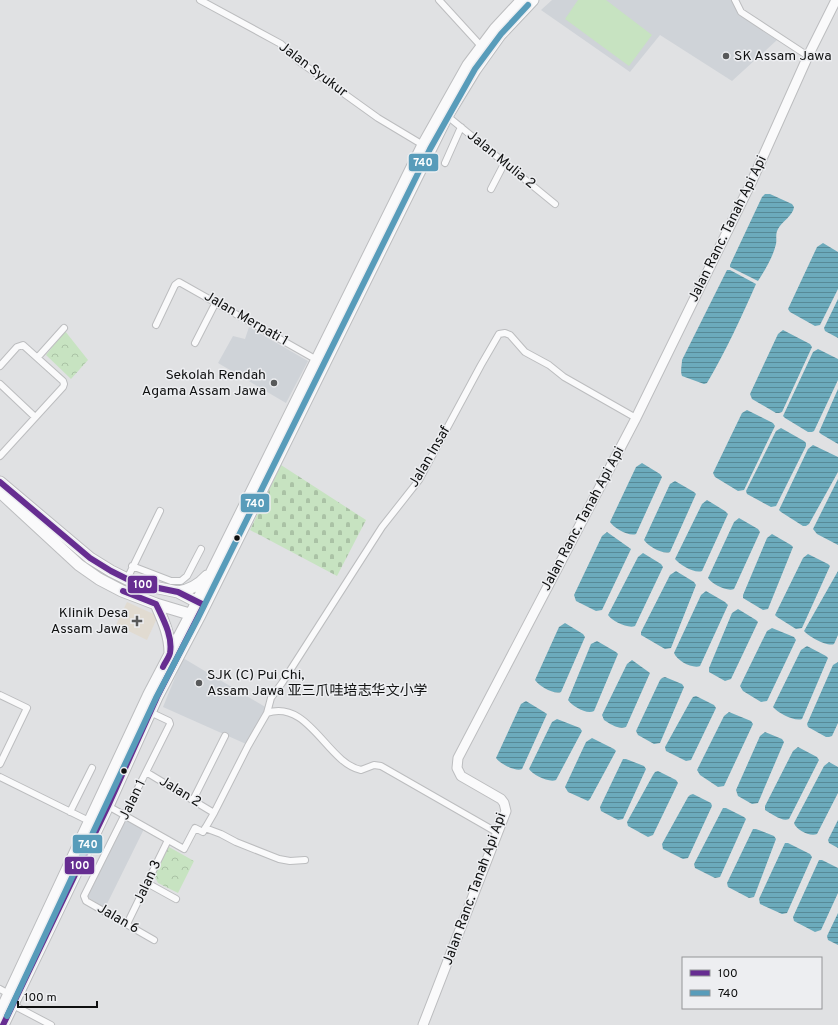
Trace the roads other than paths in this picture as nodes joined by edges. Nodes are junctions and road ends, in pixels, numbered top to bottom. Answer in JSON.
{"nodes":[{"id":1,"x":200,"y":0,"type":"edge"},
{"id":2,"x":439,"y":0,"type":"edge"},
{"id":3,"x":533,"y":0,"type":"edge"},
{"id":4,"x":735,"y":0,"type":"edge"},
{"id":5,"x":836,"y":0,"type":"edge"},
{"id":6,"x":518,"y":2,"type":"edge"},
{"id":7,"x":481,"y":46,"type":"junction"},
{"id":8,"x":808,"y":56,"type":"junction"},
{"id":9,"x":444,"y":114,"type":"junction"},
{"id":10,"x":461,"y":127,"type":"junction"},
{"id":11,"x":423,"y":145,"type":"junction"},
{"id":12,"x":504,"y":162,"type":"junction"},
{"id":13,"x":445,"y":163,"type":"dead end"},
{"id":14,"x":491,"y":189,"type":"dead end"},
{"id":15,"x":555,"y":204,"type":"dead end"},
{"id":16,"x":216,"y":302,"type":"junction"},
{"id":17,"x":156,"y":325,"type":"dead end"},
{"id":18,"x":64,"y":328,"type":"dead end"},
{"id":19,"x":195,"y":343,"type":"dead end"},
{"id":20,"x":38,"y":357,"type":"junction"},
{"id":21,"x":317,"y":360,"type":"junction"},
{"id":22,"x":0,"y":366,"type":"edge"},
{"id":23,"x":0,"y":384,"type":"edge"},
{"id":24,"x":35,"y":417,"type":"junction"},
{"id":25,"x":636,"y":418,"type":"junction"},
{"id":26,"x":0,"y":445,"type":"edge"},
{"id":27,"x":5,"y":450,"type":"junction"},
{"id":28,"x":0,"y":456,"type":"edge"},
{"id":29,"x":0,"y":482,"type":"edge"},
{"id":30,"x":0,"y":492,"type":"edge"},
{"id":31,"x":160,"y":511,"type":"dead end"},
{"id":32,"x":201,"y":549,"type":"dead end"},
{"id":33,"x":132,"y":566,"type":"junction"},
{"id":34,"x":213,"y":568,"type":"junction"},
{"id":35,"x":127,"y":579,"type":"junction"},
{"id":36,"x":178,"y":592,"type":"junction"},
{"id":37,"x":202,"y":602,"type":"junction"},
{"id":38,"x":156,"y":604,"type":"junction"},
{"id":39,"x":192,"y":617,"type":"junction"},
{"id":40,"x":170,"y":654,"type":"junction"},
{"id":41,"x":0,"y":695,"type":"edge"},
{"id":42,"x":150,"y":712,"type":"junction"},
{"id":43,"x":267,"y":713,"type":"junction"},
{"id":44,"x":225,"y":736,"type":"dead end"},
{"id":45,"x":0,"y":764,"type":"edge"},
{"id":46,"x":92,"y":768,"type":"dead end"},
{"id":47,"x":146,"y":772,"type":"junction"},
{"id":48,"x":0,"y":777,"type":"edge"},
{"id":49,"x":193,"y":800,"type":"junction"},
{"id":50,"x":108,"y":806,"type":"junction"},
{"id":51,"x":70,"y":812,"type":"junction"},
{"id":52,"x":214,"y":813,"type":"junction"},
{"id":53,"x":125,"y":816,"type":"junction"},
{"id":54,"x":89,"y":821,"type":"junction"},
{"id":55,"x":206,"y":828,"type":"junction"},
{"id":56,"x":498,"y":833,"type":"junction"},
{"id":57,"x":168,"y":840,"type":"junction"},
{"id":58,"x":306,"y":860,"type":"dead end"},
{"id":59,"x":147,"y":883,"type":"junction"},
{"id":60,"x":84,"y":898,"type":"joint"},
{"id":61,"x":176,"y":899,"type":"dead end"},
{"id":62,"x":128,"y":924,"type":"junction"},
{"id":63,"x":154,"y":940,"type":"dead end"},
{"id":64,"x":7,"y":996,"type":"edge"},
{"id":65,"x":0,"y":1013,"type":"edge"},
{"id":66,"x":3,"y":1025,"type":"edge"},
{"id":67,"x":51,"y":1025,"type":"edge"},
{"id":68,"x":423,"y":1025,"type":"edge"}],
"edges":[{"from":1,"to":11,"type":"street","name":"Jalan Syukur"},
{"from":2,"to":7,"type":"street"},
{"from":3,"to":9,"type":"highway"},
{"from":4,"to":8,"type":"street"},
{"from":5,"to":8,"type":"street","name":"Jalan Ranc. Tanah Api Api"},
{"from":6,"to":7,"type":"highway"},
{"from":7,"to":9,"type":"highway"},
{"from":8,"to":25,"type":"street","name":"Jalan Ranc. Tanah Api Api"},
{"from":9,"to":10,"type":"street","name":"Jalan Mulia 2"},
{"from":9,"to":11,"type":"highway"},
{"from":9,"to":37,"type":"highway"},
{"from":10,"to":12,"type":"street","name":"Jalan Mulia 2"},
{"from":10,"to":13,"type":"street"},
{"from":11,"to":21,"type":"highway"},
{"from":12,"to":14,"type":"street"},
{"from":12,"to":15,"type":"street","name":"Jalan Mulia 2"},
{"from":16,"to":17,"type":"street","name":"Jalan Merpati 1"},
{"from":16,"to":19,"type":"street"},
{"from":16,"to":21,"type":"street","name":"Jalan Merpati 1"},
{"from":18,"to":20,"type":"street"},
{"from":20,"to":22,"type":"street"},
{"from":20,"to":24,"type":"street"},
{"from":21,"to":34,"type":"highway"},
{"from":23,"to":24,"type":"street"},
{"from":24,"to":27,"type":"street"},
{"from":25,"to":43,"type":"street","name":"Jalan Insaf"},
{"from":25,"to":56,"type":"street","name":"Jalan Ranc. Tanah Api Api"},
{"from":26,"to":27,"type":"street"},
{"from":27,"to":28,"type":"street"},
{"from":29,"to":35,"type":"highway"},
{"from":30,"to":38,"type":"highway"},
{"from":31,"to":33,"type":"street"},
{"from":32,"to":33,"type":"street"},
{"from":33,"to":35,"type":"street"},
{"from":34,"to":36,"type":"highway"},
{"from":34,"to":37,"type":"highway"},
{"from":35,"to":36,"type":"highway"},
{"from":36,"to":37,"type":"highway"},
{"from":37,"to":39,"type":"highway"},
{"from":38,"to":39,"type":"highway"},
{"from":38,"to":40,"type":"highway"},
{"from":39,"to":40,"type":"highway"},
{"from":39,"to":42,"type":"highway"},
{"from":40,"to":54,"type":"highway"},
{"from":41,"to":45,"type":"street"},
{"from":42,"to":47,"type":"street","name":"Jalan 1"},
{"from":42,"to":50,"type":"highway"},
{"from":43,"to":52,"type":"street"},
{"from":43,"to":56,"type":"street"},
{"from":44,"to":49,"type":"street"},
{"from":46,"to":51,"type":"street"},
{"from":47,"to":49,"type":"street","name":"Jalan 2"},
{"from":47,"to":53,"type":"street","name":"Jalan 1"},
{"from":48,"to":51,"type":"street"},
{"from":49,"to":52,"type":"street","name":"Jalan 2"},
{"from":50,"to":53,"type":"street"},
{"from":50,"to":64,"type":"highway"},
{"from":51,"to":54,"type":"street"},
{"from":52,"to":55,"type":"street"},
{"from":53,"to":57,"type":"street"},
{"from":53,"to":60,"type":"street","name":"Jalan 1"},
{"from":54,"to":64,"type":"highway"},
{"from":55,"to":57,"type":"street"},
{"from":55,"to":58,"type":"street"},
{"from":56,"to":68,"type":"street","name":"Jalan Ranc. Tanah Api Api"},
{"from":57,"to":59,"type":"street","name":"Jalan 3"},
{"from":59,"to":61,"type":"street"},
{"from":59,"to":62,"type":"street","name":"Jalan 3"},
{"from":60,"to":62,"type":"street","name":"Jalan 6"},
{"from":62,"to":63,"type":"street","name":"Jalan 6"},
{"from":64,"to":65,"type":"highway"},
{"from":64,"to":66,"type":"highway"},
{"from":64,"to":67,"type":"street"}]}
